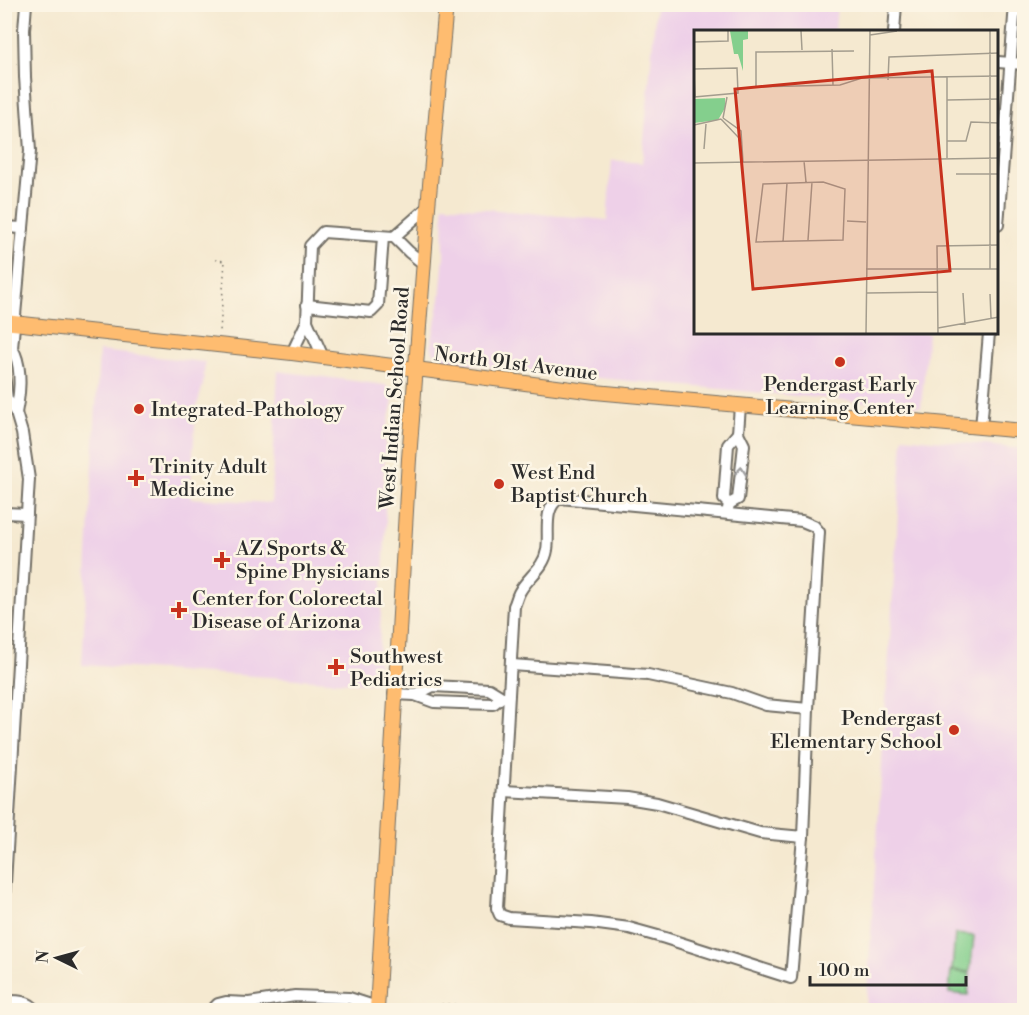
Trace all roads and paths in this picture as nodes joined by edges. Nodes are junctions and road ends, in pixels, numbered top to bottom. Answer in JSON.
{"nodes":[{"id":1,"x":26,"y":4,"type":"edge"},
{"id":2,"x":446,"y":4,"type":"edge"},
{"id":3,"x":896,"y":4,"type":"edge"},
{"id":4,"x":1015,"y":4,"type":"edge"},
{"id":5,"x":894,"y":30,"type":"edge"},
{"id":6,"x":999,"y":62,"type":"edge"},
{"id":7,"x":1010,"y":62,"type":"junction"},
{"id":8,"x":1024,"y":64,"type":"edge"},
{"id":9,"x":428,"y":207,"type":"junction"},
{"id":10,"x":999,"y":211,"type":"edge"},
{"id":11,"x":4,"y":227,"type":"edge"},
{"id":12,"x":22,"y":228,"type":"junction"},
{"id":13,"x":388,"y":237,"type":"junction"},
{"id":14,"x":215,"y":260,"type":"dead end"},
{"id":15,"x":424,"y":264,"type":"junction"},
{"id":16,"x":307,"y":305,"type":"junction"},
{"id":17,"x":307,"y":321,"type":"junction"},
{"id":18,"x":9,"y":323,"type":"edge"},
{"id":19,"x":220,"y":331,"type":"dead end"},
{"id":20,"x":989,"y":334,"type":"edge"},
{"id":21,"x":12,"y":348,"type":"junction"},
{"id":22,"x":292,"y":353,"type":"junction"},
{"id":23,"x":322,"y":357,"type":"junction"},
{"id":24,"x":4,"y":369,"type":"edge"},
{"id":25,"x":416,"y":370,"type":"junction"},
{"id":26,"x":4,"y":375,"type":"edge"},
{"id":27,"x":740,"y":406,"type":"junction"},
{"id":28,"x":16,"y":413,"type":"junction"},
{"id":29,"x":981,"y":428,"type":"junction"},
{"id":30,"x":1024,"y":431,"type":"edge"},
{"id":31,"x":728,"y":510,"type":"junction"},
{"id":32,"x":4,"y":513,"type":"edge"},
{"id":33,"x":27,"y":514,"type":"junction"},
{"id":34,"x":512,"y":665,"type":"junction"},
{"id":35,"x":460,"y":688,"type":"junction"},
{"id":36,"x":394,"y":694,"type":"junction"},
{"id":37,"x":415,"y":695,"type":"junction"},
{"id":38,"x":506,"y":697,"type":"junction"},
{"id":39,"x":460,"y":703,"type":"junction"},
{"id":40,"x":808,"y":709,"type":"junction"},
{"id":41,"x":504,"y":791,"type":"junction"},
{"id":42,"x":803,"y":837,"type":"junction"},
{"id":43,"x":4,"y":900,"type":"edge"},
{"id":44,"x":4,"y":1001,"type":"edge"},
{"id":45,"x":35,"y":1009,"type":"edge"},
{"id":46,"x":377,"y":1009,"type":"edge"},
{"id":47,"x":419,"y":1009,"type":"edge"},
{"id":48,"x":212,"y":1011,"type":"edge"},
{"id":49,"x":362,"y":1011,"type":"edge"},
{"id":50,"x":406,"y":1011,"type":"edge"},
{"id":51,"x":579,"y":1011,"type":"edge"}],
"edges":[{"from":1,"to":12,"type":"street"},
{"from":2,"to":9,"type":"main road","name":"West Indian School Road"},
{"from":3,"to":5,"type":"street"},
{"from":4,"to":7,"type":"street"},
{"from":6,"to":7,"type":"street"},
{"from":7,"to":8,"type":"street"},
{"from":7,"to":10,"type":"street"},
{"from":9,"to":13,"type":"street"},
{"from":9,"to":15,"type":"main road","name":"West Indian School Road"},
{"from":11,"to":12,"type":"street"},
{"from":12,"to":18,"type":"street"},
{"from":13,"to":15,"type":"street"},
{"from":13,"to":16,"type":"street"},
{"from":13,"to":16,"type":"street"},
{"from":14,"to":19,"type":"path"},
{"from":15,"to":25,"type":"main road","name":"West Indian School Road"},
{"from":16,"to":17,"type":"street"},
{"from":17,"to":22,"type":"street"},
{"from":17,"to":23,"type":"street"},
{"from":18,"to":21,"type":"street"},
{"from":18,"to":22,"type":"main road","name":"North 91st Avenue"},
{"from":20,"to":29,"type":"street"},
{"from":21,"to":24,"type":"street"},
{"from":21,"to":28,"type":"street"},
{"from":22,"to":23,"type":"main road","name":"North 91st Avenue"},
{"from":23,"to":25,"type":"main road","name":"North 91st Avenue"},
{"from":25,"to":27,"type":"main road","name":"North 91st Avenue"},
{"from":25,"to":36,"type":"main road","name":"West Indian School Road"},
{"from":26,"to":28,"type":"street"},
{"from":27,"to":29,"type":"main road","name":"North 91st Avenue"},
{"from":27,"to":31,"type":"street"},
{"from":28,"to":33,"type":"street"},
{"from":29,"to":30,"type":"main road","name":"North 91st Avenue"},
{"from":31,"to":34,"type":"street"},
{"from":31,"to":40,"type":"street"},
{"from":32,"to":33,"type":"street"},
{"from":33,"to":43,"type":"street"},
{"from":34,"to":38,"type":"street"},
{"from":34,"to":40,"type":"street"},
{"from":35,"to":37,"type":"street"},
{"from":35,"to":38,"type":"street"},
{"from":35,"to":39,"type":"street"},
{"from":36,"to":37,"type":"street"},
{"from":36,"to":46,"type":"main road","name":"West Indian School Road"},
{"from":37,"to":39,"type":"street"},
{"from":38,"to":39,"type":"street"},
{"from":38,"to":41,"type":"street"},
{"from":40,"to":42,"type":"street"},
{"from":41,"to":42,"type":"street"},
{"from":41,"to":42,"type":"street"},
{"from":44,"to":45,"type":"street"},
{"from":46,"to":48,"type":"street"},
{"from":46,"to":49,"type":"street"},
{"from":47,"to":50,"type":"path"},
{"from":47,"to":51,"type":"path"}]}
